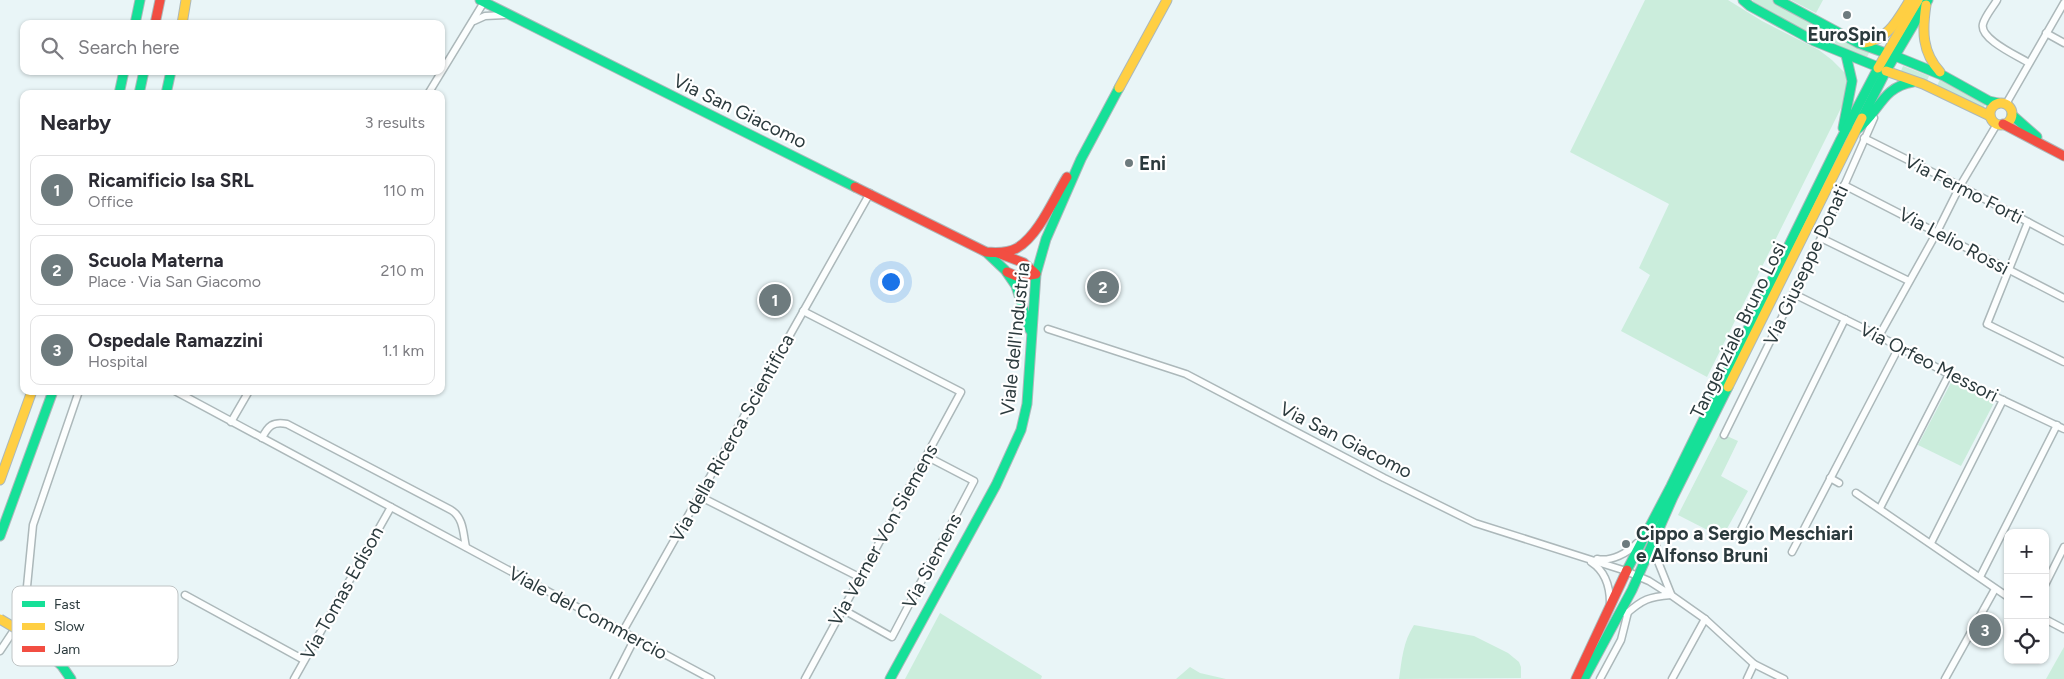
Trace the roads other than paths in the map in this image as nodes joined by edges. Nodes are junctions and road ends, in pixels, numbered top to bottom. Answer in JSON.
{"nodes":[{"id":1,"x":140,"y":0,"type":"edge"},
{"id":2,"x":160,"y":0,"type":"edge"},
{"id":3,"x":186,"y":0,"type":"edge"},
{"id":4,"x":1167,"y":0,"type":"edge"},
{"id":5,"x":1778,"y":0,"type":"edge"},
{"id":6,"x":1910,"y":0,"type":"edge"},
{"id":7,"x":1997,"y":0,"type":"edge"},
{"id":8,"x":482,"y":1,"type":"edge"},
{"id":9,"x":1926,"y":1,"type":"edge"},
{"id":10,"x":1748,"y":2,"type":"edge"},
{"id":11,"x":2064,"y":3,"type":"edge"},
{"id":12,"x":511,"y":16,"type":"junction"},
{"id":13,"x":136,"y":20,"type":"edge"},
{"id":14,"x":156,"y":20,"type":"edge"},
{"id":15,"x":183,"y":20,"type":"edge"},
{"id":16,"x":1817,"y":21,"type":"junction"},
{"id":17,"x":471,"y":23,"type":"junction"},
{"id":18,"x":2046,"y":33,"type":"junction"},
{"id":19,"x":1808,"y":38,"type":"junction"},
{"id":20,"x":1858,"y":43,"type":"junction"},
{"id":21,"x":2064,"y":44,"type":"edge"},
{"id":22,"x":1846,"y":55,"type":"junction"},
{"id":23,"x":1891,"y":55,"type":"junction"},
{"id":24,"x":2029,"y":63,"type":"junction"},
{"id":25,"x":445,"y":66,"type":"edge"},
{"id":26,"x":1882,"y":69,"type":"junction"},
{"id":27,"x":123,"y":75,"type":"edge"},
{"id":28,"x":143,"y":75,"type":"edge"},
{"id":29,"x":170,"y":75,"type":"edge"},
{"id":30,"x":440,"y":75,"type":"edge"},
{"id":31,"x":1944,"y":76,"type":"junction"},
{"id":32,"x":1923,"y":84,"type":"junction"},
{"id":33,"x":120,"y":90,"type":"edge"},
{"id":34,"x":140,"y":90,"type":"edge"},
{"id":35,"x":167,"y":90,"type":"edge"},
{"id":36,"x":430,"y":90,"type":"edge"},
{"id":37,"x":1887,"y":94,"type":"junction"},
{"id":38,"x":2002,"y":104,"type":"junction"},
{"id":39,"x":2012,"y":115,"type":"junction"},
{"id":40,"x":1990,"y":116,"type":"junction"},
{"id":41,"x":2000,"y":124,"type":"junction"},
{"id":42,"x":1855,"y":131,"type":"junction"},
{"id":43,"x":1864,"y":138,"type":"junction"},
{"id":44,"x":1841,"y":139,"type":"junction"},
{"id":45,"x":2052,"y":150,"type":"junction"},
{"id":46,"x":2064,"y":156,"type":"edge"},
{"id":47,"x":1081,"y":159,"type":"junction"},
{"id":48,"x":1844,"y":185,"type":"junction"},
{"id":49,"x":1960,"y":186,"type":"junction"},
{"id":50,"x":870,"y":193,"type":"junction"},
{"id":51,"x":2028,"y":222,"type":"junction"},
{"id":52,"x":1938,"y":232,"type":"junction"},
{"id":53,"x":1821,"y":238,"type":"junction"},
{"id":54,"x":2064,"y":241,"type":"edge"},
{"id":55,"x":986,"y":252,"type":"junction"},
{"id":56,"x":998,"y":253,"type":"junction"},
{"id":57,"x":1005,"y":270,"type":"junction"},
{"id":58,"x":2008,"y":270,"type":"junction"},
{"id":59,"x":1036,"y":274,"type":"junction"},
{"id":60,"x":1909,"y":281,"type":"junction"},
{"id":61,"x":1794,"y":294,"type":"junction"},
{"id":62,"x":2064,"y":298,"type":"edge"},
{"id":63,"x":803,"y":311,"type":"junction"},
{"id":64,"x":1845,"y":318,"type":"junction"},
{"id":65,"x":1048,"y":329,"type":"dead end"},
{"id":66,"x":1032,"y":336,"type":"junction"},
{"id":67,"x":1879,"y":336,"type":"junction"},
{"id":68,"x":1899,"y":346,"type":"junction"},
{"id":69,"x":2064,"y":362,"type":"edge"},
{"id":70,"x":1949,"y":374,"type":"junction"},
{"id":71,"x":31,"y":395,"type":"edge"},
{"id":72,"x":52,"y":395,"type":"edge"},
{"id":73,"x":78,"y":395,"type":"edge"},
{"id":74,"x":182,"y":395,"type":"edge"},
{"id":75,"x":247,"y":395,"type":"edge"},
{"id":76,"x":2003,"y":400,"type":"junction"},
{"id":77,"x":231,"y":422,"type":"junction"},
{"id":78,"x":2057,"y":425,"type":"junction"},
{"id":79,"x":2064,"y":429,"type":"edge"},
{"id":80,"x":1724,"y":435,"type":"dead end"},
{"id":81,"x":262,"y":438,"type":"junction"},
{"id":82,"x":926,"y":456,"type":"junction"},
{"id":83,"x":1830,"y":478,"type":"junction"},
{"id":84,"x":0,"y":480,"type":"edge"},
{"id":85,"x":1839,"y":483,"type":"dead end"},
{"id":86,"x":1856,"y":492,"type":"dead end"},
{"id":87,"x":699,"y":496,"type":"junction"},
{"id":88,"x":391,"y":507,"type":"junction"},
{"id":89,"x":1880,"y":508,"type":"junction"},
{"id":90,"x":1657,"y":533,"type":"junction"},
{"id":91,"x":1644,"y":535,"type":"junction"},
{"id":92,"x":0,"y":536,"type":"edge"},
{"id":93,"x":1738,"y":536,"type":"dead end"},
{"id":94,"x":1930,"y":543,"type":"junction"},
{"id":95,"x":2064,"y":546,"type":"edge"},
{"id":96,"x":466,"y":547,"type":"junction"},
{"id":97,"x":1792,"y":552,"type":"dead end"},
{"id":98,"x":1579,"y":556,"type":"junction"},
{"id":99,"x":1632,"y":573,"type":"junction"},
{"id":100,"x":1980,"y":577,"type":"junction"},
{"id":101,"x":2049,"y":577,"type":"edge"},
{"id":102,"x":861,"y":578,"type":"junction"},
{"id":103,"x":28,"y":586,"type":"edge"},
{"id":104,"x":1995,"y":589,"type":"junction"},
{"id":105,"x":185,"y":595,"type":"dead end"},
{"id":106,"x":1671,"y":595,"type":"junction"},
{"id":107,"x":2004,"y":595,"type":"edge"},
{"id":108,"x":842,"y":609,"type":"junction"},
{"id":109,"x":1608,"y":610,"type":"junction"},
{"id":110,"x":1628,"y":612,"type":"junction"},
{"id":111,"x":0,"y":619,"type":"edge"},
{"id":112,"x":1705,"y":619,"type":"junction"},
{"id":113,"x":2049,"y":621,"type":"edge"},
{"id":114,"x":1613,"y":623,"type":"junction"},
{"id":115,"x":12,"y":626,"type":"edge"},
{"id":116,"x":2064,"y":629,"type":"edge"},
{"id":117,"x":623,"y":631,"type":"junction"},
{"id":118,"x":12,"y":633,"type":"edge"},
{"id":119,"x":635,"y":638,"type":"junction"},
{"id":120,"x":0,"y":651,"type":"edge"},
{"id":121,"x":304,"y":660,"type":"junction"},
{"id":122,"x":1754,"y":664,"type":"junction"},
{"id":123,"x":62,"y":666,"type":"edge"},
{"id":124,"x":71,"y":679,"type":"edge"},
{"id":125,"x":294,"y":679,"type":"edge"},
{"id":126,"x":614,"y":679,"type":"edge"},
{"id":127,"x":711,"y":679,"type":"edge"},
{"id":128,"x":805,"y":679,"type":"edge"},
{"id":129,"x":890,"y":679,"type":"edge"},
{"id":130,"x":1576,"y":679,"type":"edge"},
{"id":131,"x":1584,"y":679,"type":"edge"},
{"id":132,"x":1600,"y":679,"type":"edge"},
{"id":133,"x":1672,"y":679,"type":"edge"},
{"id":134,"x":1746,"y":679,"type":"edge"},
{"id":135,"x":1784,"y":679,"type":"edge"},
{"id":136,"x":1945,"y":679,"type":"edge"}],
"edges":[{"from":1,"to":13,"type":"main road"},
{"from":2,"to":14,"type":"main road"},
{"from":3,"to":15,"type":"main road"},
{"from":4,"to":47,"type":"main road","name":"Viale dell'Industria"},
{"from":5,"to":16,"type":"main road"},
{"from":6,"to":20,"type":"main road"},
{"from":7,"to":24,"type":"street"},
{"from":8,"to":12,"type":"main road","name":"Via San Giacomo"},
{"from":8,"to":17,"type":"street"},
{"from":9,"to":23,"type":"main road","name":"Tangenziale Bruno Losi"},
{"from":9,"to":31,"type":"main road"},
{"from":10,"to":19,"type":"main road"},
{"from":11,"to":18,"type":"street"},
{"from":12,"to":17,"type":"street"},
{"from":12,"to":50,"type":"main road","name":"Via San Giacomo"},
{"from":16,"to":19,"type":"main road"},
{"from":16,"to":20,"type":"main road"},
{"from":17,"to":25,"type":"street"},
{"from":18,"to":21,"type":"street"},
{"from":18,"to":24,"type":"street"},
{"from":19,"to":22,"type":"main road"},
{"from":20,"to":23,"type":"main road"},
{"from":22,"to":26,"type":"main road"},
{"from":22,"to":44,"type":"main road"},
{"from":23,"to":26,"type":"main road","name":"Tangenziale Bruno Losi"},
{"from":23,"to":31,"type":"main road"},
{"from":24,"to":38,"type":"street"},
{"from":26,"to":32,"type":"main road"},
{"from":26,"to":42,"type":"main road","name":"Tangenziale Bruno Losi"},
{"from":26,"to":44,"type":"main road","name":"Tangenziale Bruno Losi"},
{"from":27,"to":33,"type":"main road"},
{"from":28,"to":34,"type":"main road"},
{"from":29,"to":35,"type":"main road"},
{"from":30,"to":36,"type":"street"},
{"from":31,"to":38,"type":"main road"},
{"from":32,"to":37,"type":"main road"},
{"from":32,"to":40,"type":"main road"},
{"from":37,"to":42,"type":"main road"},
{"from":37,"to":43,"type":"street","name":"Via Giuseppe Donati"},
{"from":38,"to":39,"type":"main road"},
{"from":38,"to":40,"type":"main road"},
{"from":39,"to":41,"type":"main road"},
{"from":39,"to":45,"type":"main road"},
{"from":40,"to":41,"type":"main road"},
{"from":41,"to":45,"type":"main road"},
{"from":41,"to":49,"type":"street"},
{"from":42,"to":90,"type":"main road","name":"Tangenziale Bruno Losi"},
{"from":43,"to":48,"type":"street","name":"Via Giuseppe Donati"},
{"from":43,"to":49,"type":"street","name":"Via Fermo Forti"},
{"from":44,"to":91,"type":"main road","name":"Tangenziale Bruno Losi"},
{"from":45,"to":46,"type":"main road"},
{"from":47,"to":56,"type":"main road","name":"Via San Giacomo"},
{"from":47,"to":59,"type":"main road","name":"Viale dell'Industria"},
{"from":48,"to":52,"type":"street","name":"Via Lelio Rossi"},
{"from":48,"to":53,"type":"street","name":"Via Giuseppe Donati"},
{"from":49,"to":51,"type":"street","name":"Via Fermo Forti"},
{"from":49,"to":52,"type":"street"},
{"from":50,"to":55,"type":"main road","name":"Via San Giacomo"},
{"from":50,"to":63,"type":"street","name":"Via della Ricerca Scientifica"},
{"from":51,"to":54,"type":"street","name":"Via Fermo Forti"},
{"from":51,"to":58,"type":"street"},
{"from":52,"to":58,"type":"street","name":"Via Lelio Rossi"},
{"from":52,"to":60,"type":"street"},
{"from":53,"to":60,"type":"street"},
{"from":53,"to":61,"type":"street","name":"Via Giuseppe Donati"},
{"from":55,"to":56,"type":"main road","name":"Via San Giacomo"},
{"from":55,"to":57,"type":"main road","name":"Via San Giacomo"},
{"from":56,"to":59,"type":"main road","name":"Via San Giacomo"},
{"from":57,"to":59,"type":"main road"},
{"from":57,"to":66,"type":"main road","name":"Via San Giacomo"},
{"from":58,"to":62,"type":"street","name":"Via Lelio Rossi"},
{"from":58,"to":69,"type":"street"},
{"from":59,"to":66,"type":"main road","name":"Viale dell'Industria"},
{"from":60,"to":67,"type":"street"},
{"from":61,"to":64,"type":"street","name":"Via Orfeo Messori"},
{"from":61,"to":80,"type":"street","name":"Via Giuseppe Donati"},
{"from":63,"to":82,"type":"street","name":"Via Verner Von Siemens"},
{"from":63,"to":87,"type":"street","name":"Via della Ricerca Scientifica"},
{"from":64,"to":67,"type":"street","name":"Via Orfeo Messori"},
{"from":64,"to":93,"type":"street"},
{"from":65,"to":98,"type":"street","name":"Via San Giacomo"},
{"from":66,"to":129,"type":"main road","name":"Viale dell'Industria"},
{"from":67,"to":68,"type":"street","name":"Via Orfeo Messori"},
{"from":68,"to":70,"type":"street","name":"Via Orfeo Messori"},
{"from":68,"to":83,"type":"street"},
{"from":70,"to":76,"type":"street","name":"Via Orfeo Messori"},
{"from":70,"to":89,"type":"street"},
{"from":71,"to":84,"type":"main road"},
{"from":72,"to":92,"type":"main road"},
{"from":73,"to":103,"type":"street"},
{"from":74,"to":77,"type":"street","name":"Viale del Commercio"},
{"from":75,"to":77,"type":"street"},
{"from":76,"to":78,"type":"street","name":"Via Orfeo Messori"},
{"from":76,"to":94,"type":"street"},
{"from":77,"to":81,"type":"street","name":"Viale del Commercio"},
{"from":78,"to":79,"type":"street","name":"Via Orfeo Messori"},
{"from":78,"to":100,"type":"street"},
{"from":81,"to":88,"type":"street","name":"Viale del Commercio"},
{"from":81,"to":96,"type":"street"},
{"from":82,"to":102,"type":"street","name":"Via Verner Von Siemens"},
{"from":82,"to":108,"type":"street","name":"Via Siemens"},
{"from":83,"to":85,"type":"street"},
{"from":83,"to":97,"type":"street"},
{"from":86,"to":89,"type":"street"},
{"from":87,"to":102,"type":"street"},
{"from":87,"to":117,"type":"street","name":"Via della Ricerca Scientifica"},
{"from":88,"to":96,"type":"street","name":"Viale del Commercio"},
{"from":88,"to":121,"type":"street","name":"Via Tomas Edison"},
{"from":89,"to":94,"type":"street"},
{"from":90,"to":99,"type":"main road","name":"Tangenziale Bruno Losi"},
{"from":90,"to":106,"type":"street"},
{"from":91,"to":98,"type":"street"},
{"from":91,"to":99,"type":"main road","name":"Tangenziale Bruno Losi"},
{"from":94,"to":100,"type":"street"},
{"from":95,"to":101,"type":"street"},
{"from":96,"to":117,"type":"street","name":"Viale del Commercio"},
{"from":98,"to":99,"type":"street","name":"Via San Giacomo"},
{"from":98,"to":109,"type":"street"},
{"from":99,"to":106,"type":"street","name":"Via San Giacomo"},
{"from":99,"to":109,"type":"main road","name":"Tangenziale Bruno Losi"},
{"from":99,"to":114,"type":"main road","name":"Tangenziale Bruno Losi"},
{"from":100,"to":104,"type":"street"},
{"from":102,"to":108,"type":"street","name":"Via Verner Von Siemens"},
{"from":104,"to":107,"type":"street"},
{"from":104,"to":136,"type":"street"},
{"from":105,"to":121,"type":"street"},
{"from":106,"to":110,"type":"street"},
{"from":106,"to":112,"type":"street","name":"Via San Giacomo"},
{"from":108,"to":128,"type":"street","name":"Via Verner Von Siemens"},
{"from":109,"to":130,"type":"main road","name":"Tangenziale Bruno Losi"},
{"from":110,"to":114,"type":"street"},
{"from":110,"to":132,"type":"street"},
{"from":111,"to":115,"type":"main road","bridge":true},
{"from":112,"to":122,"type":"street","name":"Via San Giacomo"},
{"from":112,"to":133,"type":"street"},
{"from":113,"to":116,"type":"street"},
{"from":114,"to":131,"type":"main road","name":"Tangenziale Bruno Losi"},
{"from":117,"to":119,"type":"street","name":"Viale del Commercio"},
{"from":118,"to":120,"type":"street"},
{"from":119,"to":126,"type":"street"},
{"from":119,"to":127,"type":"street","name":"Viale del Commercio"},
{"from":121,"to":125,"type":"street","name":"Via Tomas Edison"},
{"from":122,"to":134,"type":"street"},
{"from":122,"to":135,"type":"street","name":"Via San Giacomo"},
{"from":123,"to":124,"type":"main road","bridge":true}]}
